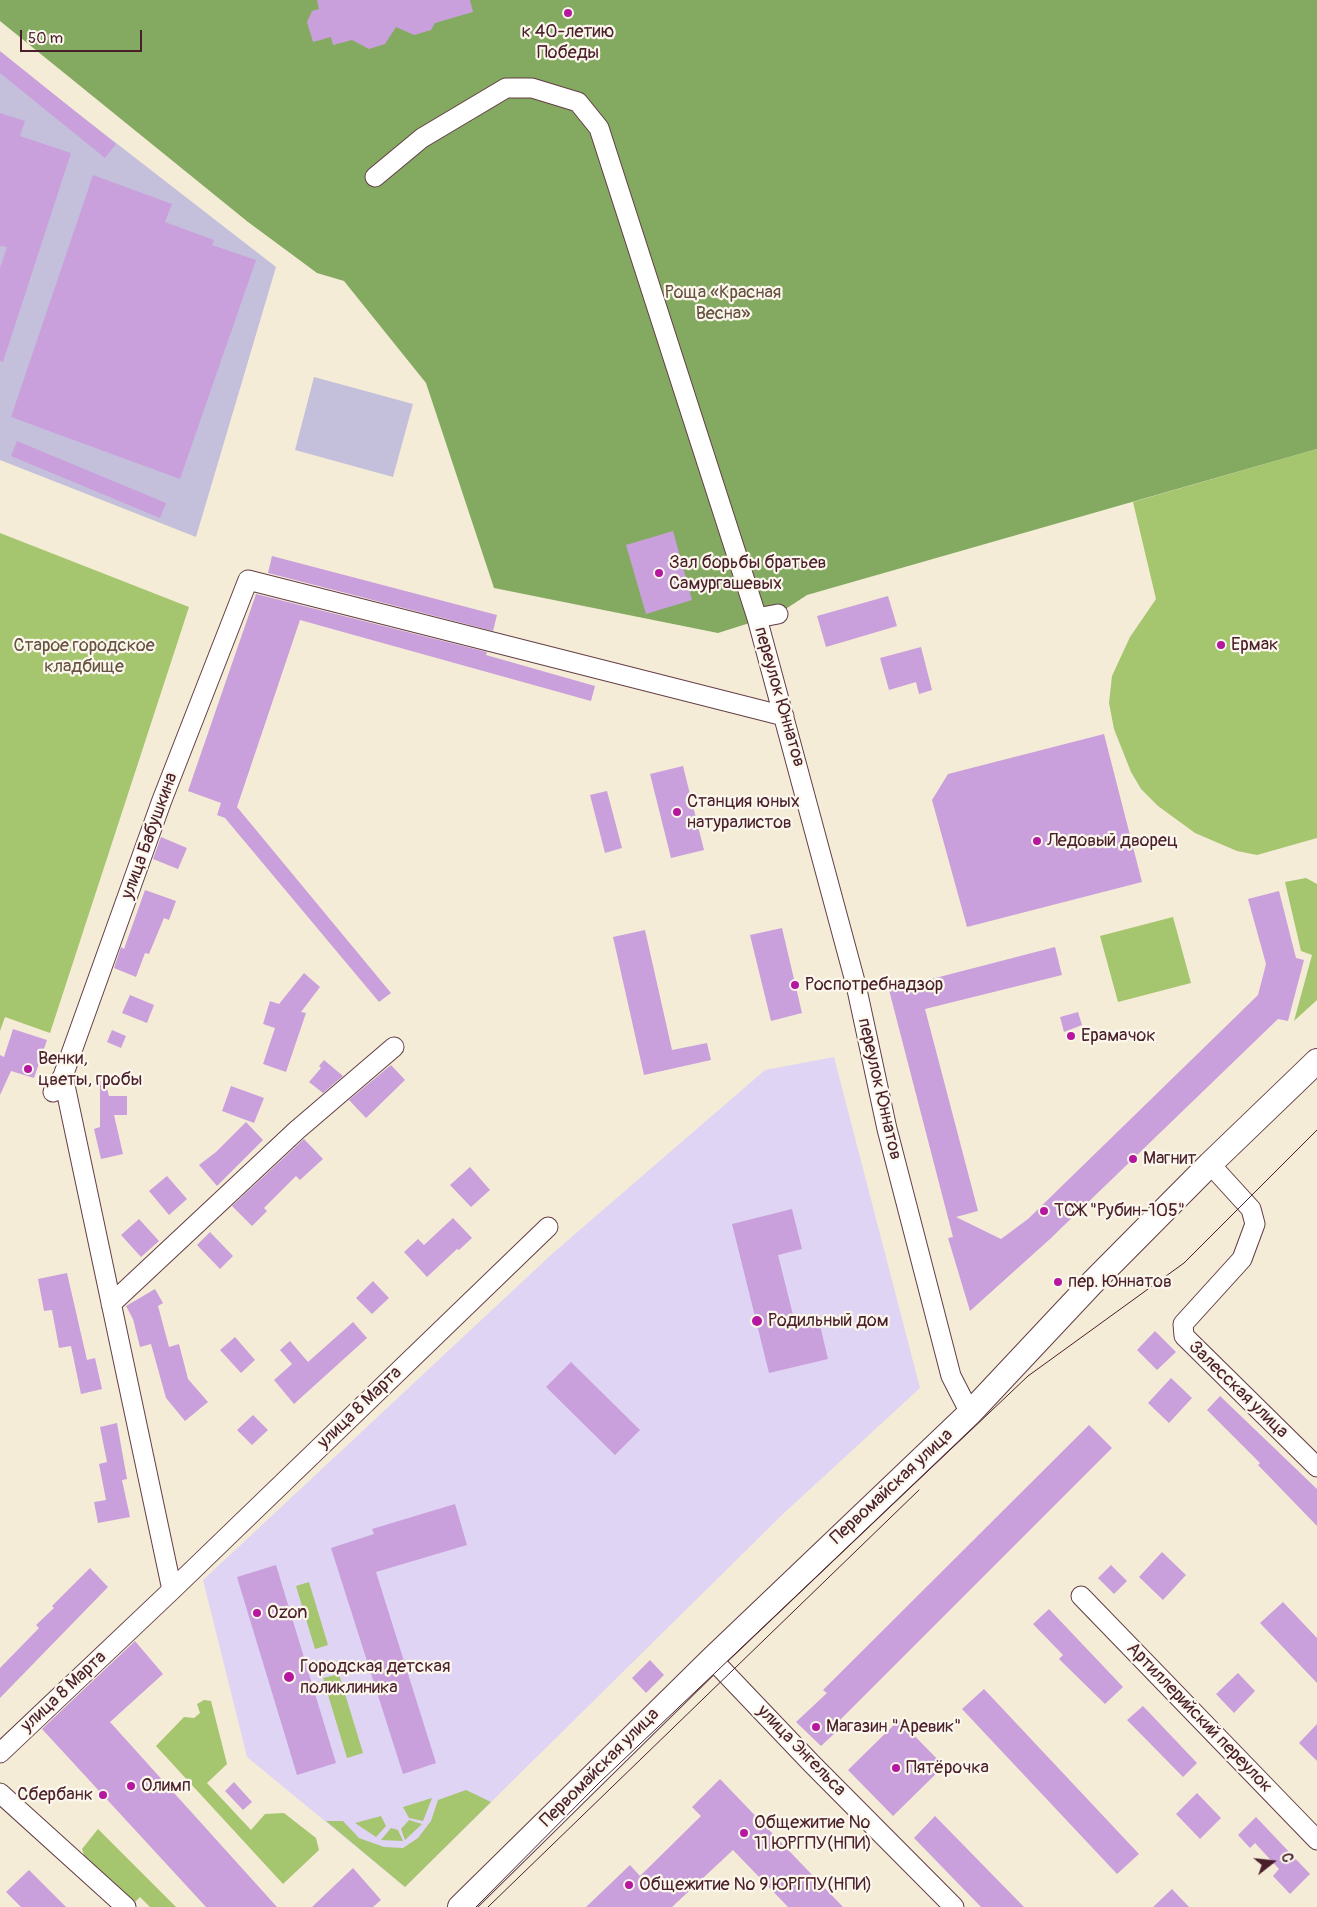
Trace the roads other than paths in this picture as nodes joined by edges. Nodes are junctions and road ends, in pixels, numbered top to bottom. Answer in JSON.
{"nodes":[{"id":1,"x":375,"y":177,"type":"dead end"},
{"id":2,"x":778,"y":614,"type":"dead end"},
{"id":3,"x":757,"y":618,"type":"junction"},
{"id":4,"x":784,"y":716,"type":"junction"},
{"id":5,"x":394,"y":1047,"type":"dead end"},
{"id":6,"x":1317,"y":1061,"type":"edge"},
{"id":7,"x":63,"y":1076,"type":"junction"},
{"id":8,"x":52,"y":1092,"type":"dead end"},
{"id":9,"x":1210,"y":1164,"type":"junction"},
{"id":10,"x":548,"y":1227,"type":"dead end"},
{"id":11,"x":110,"y":1304,"type":"junction"},
{"id":12,"x":970,"y":1413,"type":"junction"},
{"id":13,"x":1317,"y":1467,"type":"edge"},
{"id":14,"x":172,"y":1590,"type":"junction"},
{"id":15,"x":1081,"y":1596,"type":"dead end"},
{"id":16,"x":712,"y":1659,"type":"junction"},
{"id":17,"x":0,"y":1753,"type":"edge"},
{"id":18,"x":0,"y":1793,"type":"edge"},
{"id":19,"x":1317,"y":1840,"type":"edge"},
{"id":20,"x":126,"y":1907,"type":"edge"},
{"id":21,"x":460,"y":1907,"type":"edge"},
{"id":22,"x":954,"y":1907,"type":"edge"}],
"edges":[{"from":1,"to":3,"type":"street","name":"переулок Юннатов"},
{"from":2,"to":3,"type":"street"},
{"from":3,"to":4,"type":"street","name":"переулок Юннатов"},
{"from":4,"to":7,"type":"street","name":"улица Бабушкина"},
{"from":4,"to":12,"type":"street","name":"переулок Юннатов"},
{"from":5,"to":11,"type":"street"},
{"from":6,"to":9,"type":"main road","name":"Первомайская улица"},
{"from":7,"to":8,"type":"street","name":"улица Бабушкина"},
{"from":7,"to":11,"type":"street"},
{"from":9,"to":12,"type":"main road","name":"Первомайская улица"},
{"from":9,"to":13,"type":"street","name":"Залесская улица"},
{"from":10,"to":14,"type":"street","name":"улица 8 Марта"},
{"from":11,"to":14,"type":"street"},
{"from":12,"to":16,"type":"main road","name":"Первомайская улица"},
{"from":14,"to":17,"type":"street","name":"улица 8 Марта"},
{"from":15,"to":19,"type":"street","name":"Артиллерийский переулок"},
{"from":16,"to":21,"type":"main road","name":"Первомайская улица"},
{"from":16,"to":22,"type":"street","name":"улица Энгельса"},
{"from":18,"to":20,"type":"street"}]}
